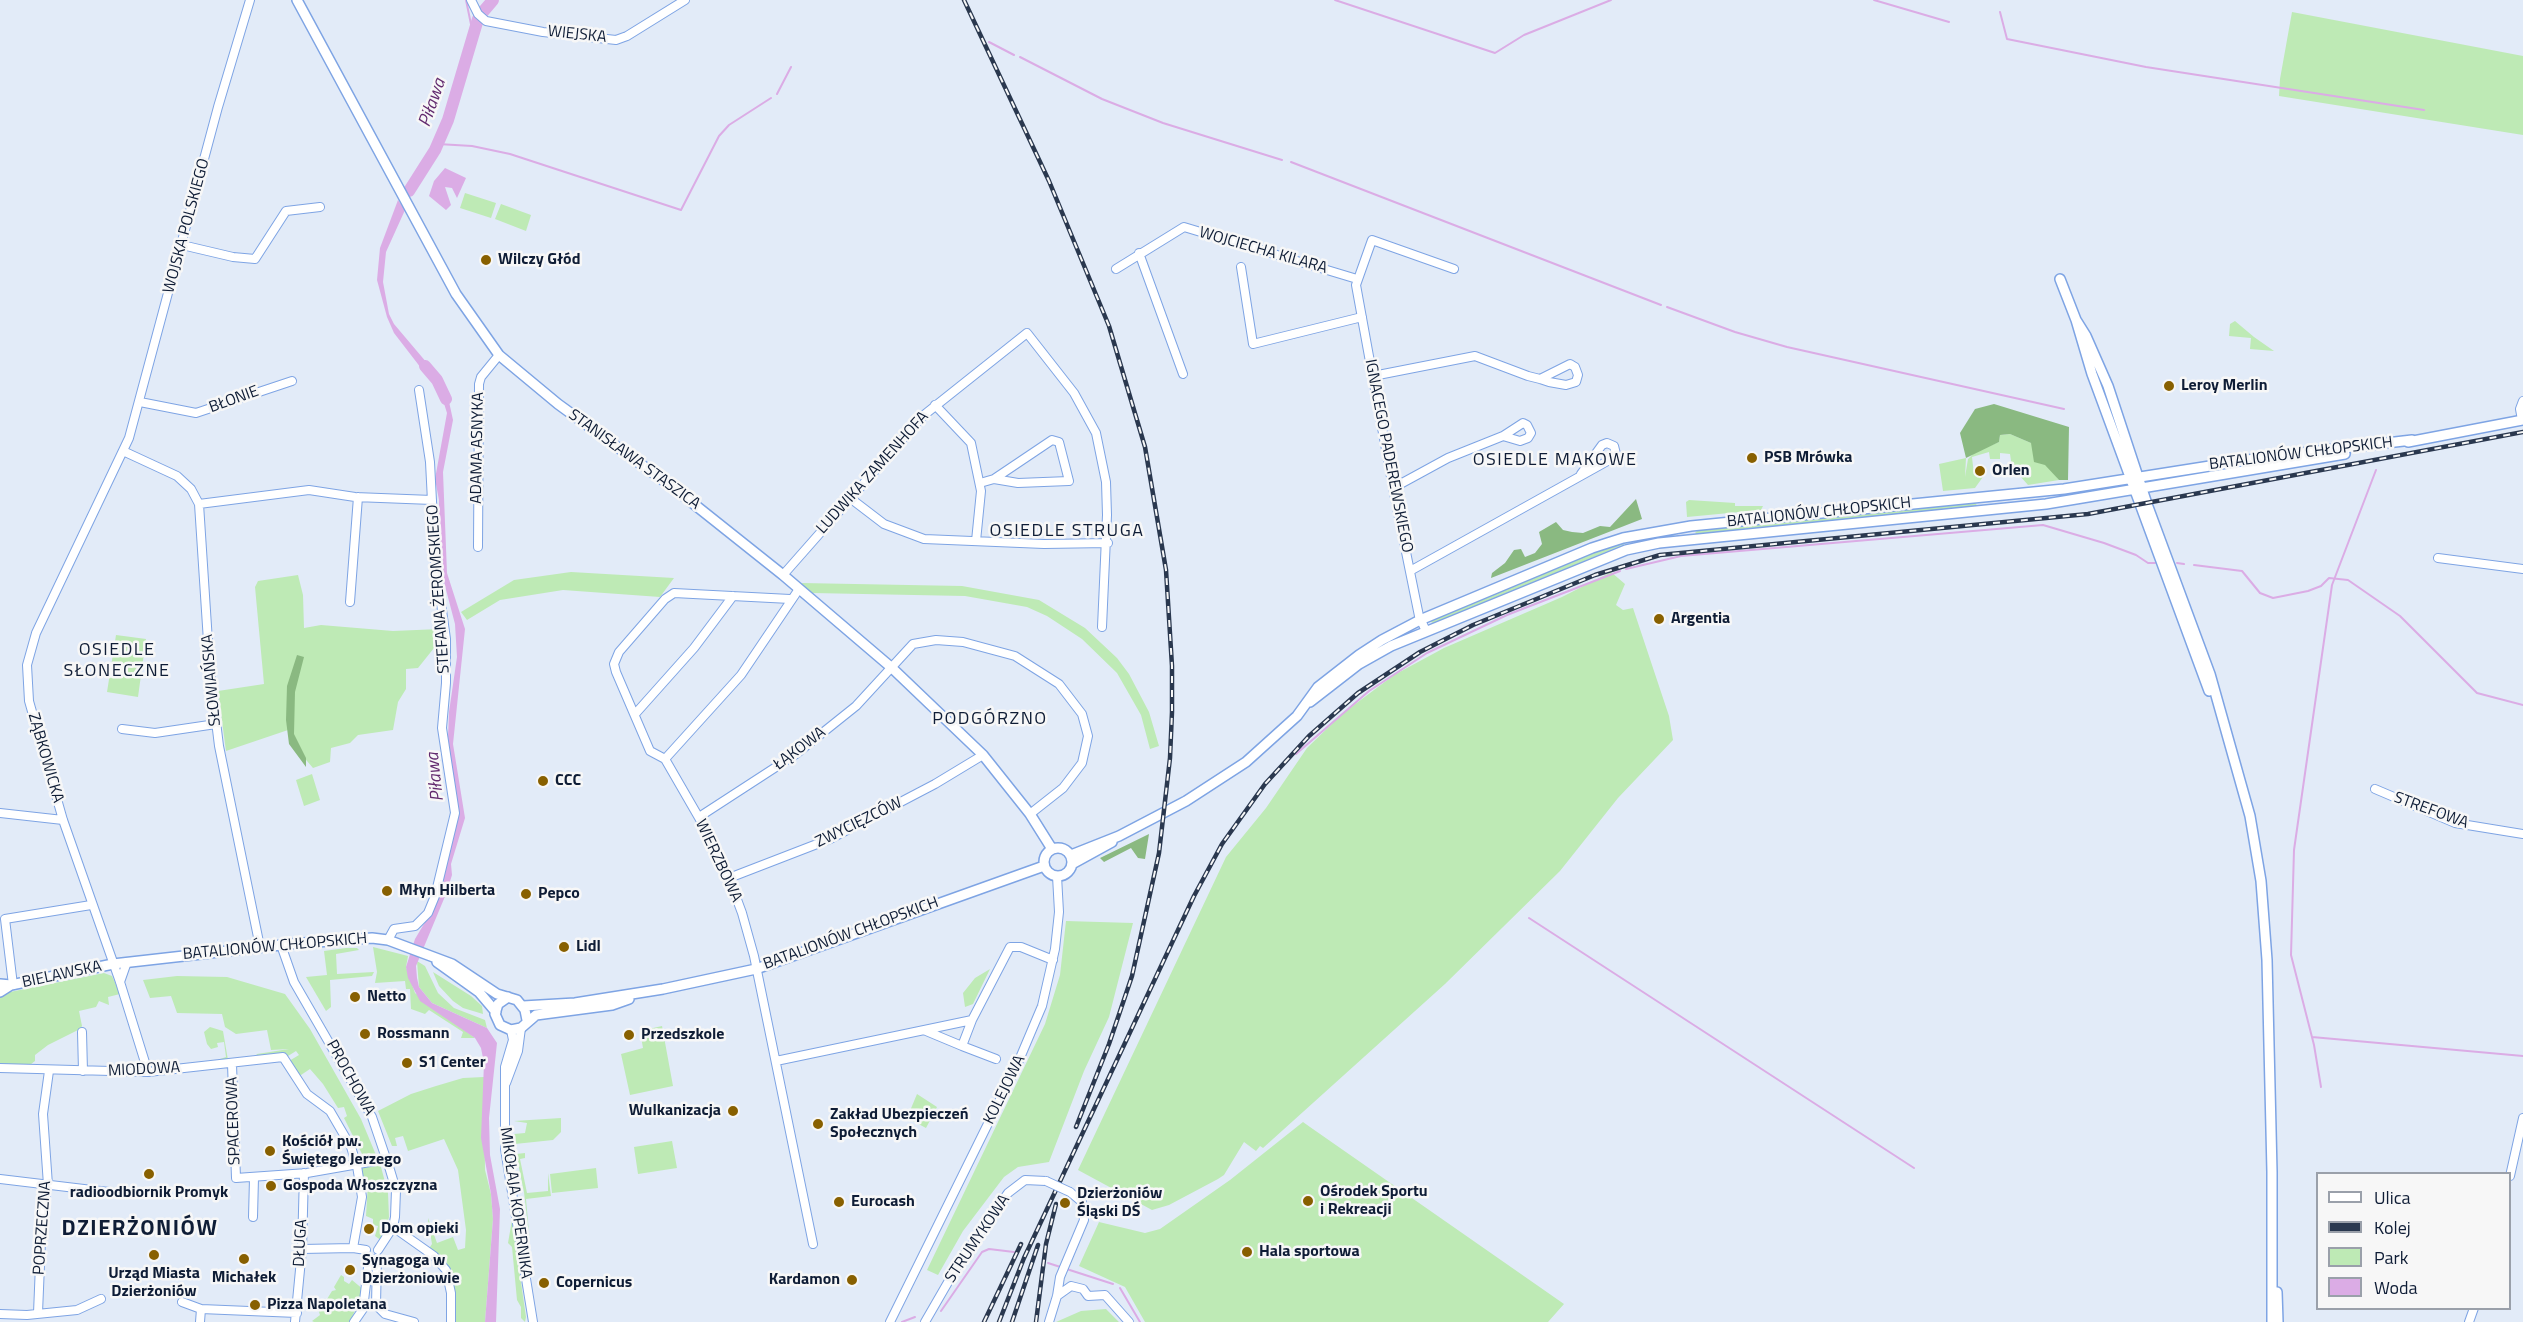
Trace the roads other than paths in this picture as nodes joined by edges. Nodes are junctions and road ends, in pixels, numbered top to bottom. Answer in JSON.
{"nodes":[{"id":1,"x":250,"y":0,"type":"edge"},
{"id":2,"x":471,"y":0,"type":"edge"},
{"id":3,"x":685,"y":0,"type":"edge"},
{"id":4,"x":297,"y":2,"type":"edge"},
{"id":5,"x":320,"y":207,"type":"dead end"},
{"id":6,"x":182,"y":245,"type":"junction"},
{"id":7,"x":1138,"y":253,"type":"junction"},
{"id":8,"x":1241,"y":267,"type":"dead end"},
{"id":9,"x":1116,"y":268,"type":"dead end"},
{"id":10,"x":1454,"y":269,"type":"dead end"},
{"id":11,"x":1357,"y":279,"type":"junction"},
{"id":12,"x":2060,"y":279,"type":"dead end"},
{"id":13,"x":1362,"y":317,"type":"junction"},
{"id":14,"x":499,"y":356,"type":"junction"},
{"id":15,"x":1183,"y":374,"type":"dead end"},
{"id":16,"x":1373,"y":376,"type":"junction"},
{"id":17,"x":1540,"y":380,"type":"dead end"},
{"id":18,"x":292,"y":381,"type":"dead end"},
{"id":19,"x":419,"y":390,"type":"dead end"},
{"id":20,"x":2523,"y":400,"type":"edge"},
{"id":21,"x":140,"y":402,"type":"junction"},
{"id":22,"x":935,"y":405,"type":"junction"},
{"id":23,"x":2523,"y":420,"type":"edge"},
{"id":24,"x":1503,"y":436,"type":"dead end"},
{"id":25,"x":2412,"y":440,"type":"junction"},
{"id":26,"x":123,"y":451,"type":"junction"},
{"id":27,"x":1581,"y":474,"type":"junction"},
{"id":28,"x":2134,"y":477,"type":"junction"},
{"id":29,"x":994,"y":479,"type":"junction"},
{"id":30,"x":980,"y":483,"type":"junction"},
{"id":31,"x":1393,"y":488,"type":"junction"},
{"id":32,"x":2138,"y":488,"type":"junction"},
{"id":33,"x":358,"y":497,"type":"junction"},
{"id":34,"x":850,"y":498,"type":"junction"},
{"id":35,"x":432,"y":500,"type":"junction"},
{"id":36,"x":199,"y":504,"type":"junction"},
{"id":37,"x":976,"y":541,"type":"junction"},
{"id":38,"x":1108,"y":543,"type":"junction"},
{"id":39,"x":478,"y":548,"type":"dead end"},
{"id":40,"x":2438,"y":558,"type":"dead end"},
{"id":41,"x":2523,"y":569,"type":"edge"},
{"id":42,"x":1410,"y":571,"type":"junction"},
{"id":43,"x":783,"y":574,"type":"junction"},
{"id":44,"x":799,"y":589,"type":"junction"},
{"id":45,"x":733,"y":596,"type":"junction"},
{"id":46,"x":790,"y":599,"type":"junction"},
{"id":47,"x":350,"y":602,"type":"dead end"},
{"id":48,"x":1420,"y":620,"type":"junction"},
{"id":49,"x":1102,"y":627,"type":"dead end"},
{"id":50,"x":1426,"y":631,"type":"junction"},
{"id":51,"x":892,"y":668,"type":"junction"},
{"id":52,"x":1308,"y":703,"type":"junction"},
{"id":53,"x":636,"y":713,"type":"junction"},
{"id":54,"x":216,"y":724,"type":"junction"},
{"id":55,"x":122,"y":729,"type":"dead end"},
{"id":56,"x":983,"y":755,"type":"junction"},
{"id":57,"x":665,"y":759,"type":"junction"},
{"id":58,"x":2375,"y":789,"type":"dead end"},
{"id":59,"x":0,"y":813,"type":"edge"},
{"id":60,"x":1030,"y":814,"type":"junction"},
{"id":61,"x":699,"y":817,"type":"junction"},
{"id":62,"x":63,"y":820,"type":"junction"},
{"id":63,"x":2523,"y":834,"type":"edge"},
{"id":64,"x":1052,"y":849,"type":"junction"},
{"id":65,"x":1072,"y":860,"type":"junction"},
{"id":66,"x":1044,"y":866,"type":"junction"},
{"id":67,"x":1058,"y":876,"type":"junction"},
{"id":68,"x":729,"y":878,"type":"junction"},
{"id":69,"x":91,"y":905,"type":"junction"},
{"id":70,"x":3,"y":919,"type":"edge"},
{"id":71,"x":388,"y":940,"type":"junction"},
{"id":72,"x":281,"y":945,"type":"junction"},
{"id":73,"x":260,"y":947,"type":"junction"},
{"id":74,"x":433,"y":958,"type":"junction"},
{"id":75,"x":1053,"y":960,"type":"junction"},
{"id":76,"x":127,"y":962,"type":"junction"},
{"id":77,"x":113,"y":964,"type":"junction"},
{"id":78,"x":756,"y":969,"type":"junction"},
{"id":79,"x":120,"y":982,"type":"junction"},
{"id":80,"x":0,"y":984,"type":"edge"},
{"id":81,"x":12,"y":985,"type":"junction"},
{"id":82,"x":654,"y":990,"type":"junction"},
{"id":83,"x":0,"y":992,"type":"edge"},
{"id":84,"x":508,"y":997,"type":"junction"},
{"id":85,"x":523,"y":1006,"type":"junction"},
{"id":86,"x":496,"y":1011,"type":"junction"},
{"id":87,"x":972,"y":1020,"type":"junction"},
{"id":88,"x":520,"y":1026,"type":"junction"},
{"id":89,"x":926,"y":1031,"type":"junction"},
{"id":90,"x":82,"y":1032,"type":"dead end"},
{"id":91,"x":962,"y":1046,"type":"junction"},
{"id":92,"x":996,"y":1059,"type":"dead end"},
{"id":93,"x":776,"y":1062,"type":"junction"},
{"id":94,"x":232,"y":1064,"type":"junction"},
{"id":95,"x":0,"y":1068,"type":"edge"},
{"id":96,"x":49,"y":1071,"type":"junction"},
{"id":97,"x":83,"y":1071,"type":"junction"},
{"id":98,"x":148,"y":1072,"type":"junction"},
{"id":99,"x":2523,"y":1118,"type":"edge"},
{"id":100,"x":387,"y":1159,"type":"junction"},
{"id":101,"x":357,"y":1166,"type":"junction"},
{"id":102,"x":2272,"y":1172,"type":"junction"},
{"id":103,"x":2511,"y":1172,"type":"edge"},
{"id":104,"x":304,"y":1173,"type":"junction"},
{"id":105,"x":254,"y":1178,"type":"junction"},
{"id":106,"x":0,"y":1179,"type":"edge"},
{"id":107,"x":48,"y":1185,"type":"junction"},
{"id":108,"x":109,"y":1192,"type":"dead end"},
{"id":109,"x":253,"y":1217,"type":"dead end"},
{"id":110,"x":393,"y":1227,"type":"junction"},
{"id":111,"x":813,"y":1244,"type":"dead end"},
{"id":112,"x":353,"y":1248,"type":"junction"},
{"id":113,"x":302,"y":1250,"type":"junction"},
{"id":114,"x":374,"y":1256,"type":"junction"},
{"id":115,"x":1057,"y":1296,"type":"junction"},
{"id":116,"x":100,"y":1299,"type":"dead end"},
{"id":117,"x":182,"y":1302,"type":"dead end"},
{"id":118,"x":201,"y":1309,"type":"junction"},
{"id":119,"x":38,"y":1313,"type":"junction"},
{"id":120,"x":297,"y":1313,"type":"junction"},
{"id":121,"x":0,"y":1314,"type":"edge"},
{"id":122,"x":27,"y":1319,"type":"edge"},
{"id":123,"x":200,"y":1322,"type":"edge"},
{"id":124,"x":295,"y":1322,"type":"edge"},
{"id":125,"x":354,"y":1322,"type":"edge"},
{"id":126,"x":414,"y":1322,"type":"edge"},
{"id":127,"x":451,"y":1322,"type":"edge"},
{"id":128,"x":533,"y":1322,"type":"edge"},
{"id":129,"x":890,"y":1322,"type":"edge"},
{"id":130,"x":925,"y":1322,"type":"edge"},
{"id":131,"x":1048,"y":1322,"type":"edge"},
{"id":132,"x":1129,"y":1322,"type":"edge"},
{"id":133,"x":2272,"y":1322,"type":"edge"},
{"id":134,"x":2278,"y":1322,"type":"edge"}],
"edges":[{"from":1,"to":6,"type":"street","name":"WOJSKA POLSKIEGO"},
{"from":2,"to":3,"type":"street","name":"WIEJSKA"},
{"from":4,"to":14,"type":"main road","name":"STANISŁAWA STASZICA"},
{"from":5,"to":6,"type":"street"},
{"from":6,"to":21,"type":"street","name":"WOJSKA POLSKIEGO"},
{"from":7,"to":9,"type":"street","name":"WOJCIECHA KILARA"},
{"from":7,"to":11,"type":"street","name":"WOJCIECHA KILARA"},
{"from":7,"to":15,"type":"street"},
{"from":8,"to":13,"type":"street"},
{"from":10,"to":11,"type":"street"},
{"from":11,"to":13,"type":"street","name":"IGNACEGO PADEREWSKIEGO"},
{"from":12,"to":28,"type":"main road"},
{"from":13,"to":16,"type":"street","name":"IGNACEGO PADEREWSKIEGO"},
{"from":14,"to":39,"type":"street","name":"ADAMA ASNYKA"},
{"from":14,"to":43,"type":"main road","name":"STANISŁAWA STASZICA"},
{"from":16,"to":17,"type":"street"},
{"from":16,"to":31,"type":"street","name":"IGNACEGO PADEREWSKIEGO"},
{"from":18,"to":21,"type":"street","name":"BŁONIE"},
{"from":19,"to":35,"type":"street","name":"STEFANA ŻEROMSKIEGO"},
{"from":20,"to":23,"type":"street"},
{"from":21,"to":26,"type":"street","name":"WOJSKA POLSKIEGO"},
{"from":22,"to":30,"type":"street"},
{"from":22,"to":34,"type":"street","name":"LUDWIKA ZAMENHOFA"},
{"from":22,"to":38,"type":"street","name":"LUDWIKA ZAMENHOFA"},
{"from":23,"to":25,"type":"main road"},
{"from":24,"to":31,"type":"street"},
{"from":25,"to":28,"type":"main road","name":"BATALIONÓW CHŁOPSKICH"},
{"from":25,"to":32,"type":"main road","name":"BATALIONÓW CHŁOPSKICH"},
{"from":26,"to":36,"type":"street"},
{"from":26,"to":62,"type":"street","name":"ZĄBKOWICKA"},
{"from":27,"to":27,"type":"street"},
{"from":27,"to":42,"type":"street"},
{"from":28,"to":32,"type":"main road"},
{"from":28,"to":48,"type":"main road","name":"BATALIONÓW CHŁOPSKICH"},
{"from":29,"to":29,"type":"street"},
{"from":29,"to":30,"type":"street"},
{"from":30,"to":37,"type":"street"},
{"from":31,"to":42,"type":"street","name":"IGNACEGO PADEREWSKIEGO"},
{"from":32,"to":50,"type":"main road","name":"BATALIONÓW CHŁOPSKICH"},
{"from":32,"to":102,"type":"main road"},
{"from":33,"to":35,"type":"street"},
{"from":33,"to":36,"type":"street"},
{"from":33,"to":47,"type":"street"},
{"from":34,"to":37,"type":"street"},
{"from":34,"to":43,"type":"street","name":"LUDWIKA ZAMENHOFA"},
{"from":35,"to":71,"type":"street","name":"STEFANA ŻEROMSKIEGO"},
{"from":36,"to":54,"type":"street","name":"SŁOWIAŃSKA"},
{"from":37,"to":38,"type":"street"},
{"from":38,"to":49,"type":"street"},
{"from":40,"to":41,"type":"street"},
{"from":42,"to":48,"type":"street","name":"IGNACEGO PADEREWSKIEGO"},
{"from":43,"to":44,"type":"main road","name":"STANISŁAWA STASZICA"},
{"from":44,"to":46,"type":"street"},
{"from":44,"to":51,"type":"main road","name":"STANISŁAWA STASZICA"},
{"from":45,"to":46,"type":"street"},
{"from":45,"to":53,"type":"street"},
{"from":45,"to":53,"type":"street","name":"WIERZBOWA"},
{"from":46,"to":57,"type":"street"},
{"from":48,"to":50,"type":"street","name":"IGNACEGO PADEREWSKIEGO"},
{"from":48,"to":52,"type":"main road","name":"BATALIONÓW CHŁOPSKICH"},
{"from":50,"to":52,"type":"main road","name":"BATALIONÓW CHŁOPSKICH"},
{"from":51,"to":56,"type":"main road","name":"STANISŁAWA STASZICA"},
{"from":51,"to":60,"type":"street","name":"ŁĄKOWA"},
{"from":51,"to":61,"type":"street","name":"ŁĄKOWA"},
{"from":52,"to":65,"type":"main road","name":"BATALIONÓW CHŁOPSKICH"},
{"from":53,"to":57,"type":"street","name":"WIERZBOWA"},
{"from":54,"to":55,"type":"street"},
{"from":54,"to":73,"type":"street","name":"SŁOWIAŃSKA"},
{"from":56,"to":60,"type":"main road","name":"STANISŁAWA STASZICA"},
{"from":56,"to":68,"type":"street","name":"ZWYCIĘZCÓW"},
{"from":57,"to":61,"type":"street","name":"WIERZBOWA"},
{"from":58,"to":63,"type":"street","name":"STREFOWA"},
{"from":59,"to":62,"type":"street"},
{"from":60,"to":64,"type":"main road","name":"STANISŁAWA STASZICA"},
{"from":61,"to":68,"type":"street","name":"WIERZBOWA"},
{"from":62,"to":69,"type":"street","name":"ZĄBKOWICKA"},
{"from":64,"to":65,"type":"main road"},
{"from":64,"to":66,"type":"main road"},
{"from":65,"to":67,"type":"main road"},
{"from":66,"to":67,"type":"main road"},
{"from":66,"to":78,"type":"main road","name":"BATALIONÓW CHŁOPSKICH"},
{"from":67,"to":75,"type":"street","name":"KOLEJOWA"},
{"from":68,"to":78,"type":"street","name":"WIERZBOWA"},
{"from":69,"to":70,"type":"street"},
{"from":69,"to":77,"type":"street","name":"ZĄBKOWICKA"},
{"from":70,"to":81,"type":"street"},
{"from":71,"to":72,"type":"main road","name":"BATALIONÓW CHŁOPSKICH"},
{"from":71,"to":74,"type":"main road","name":"BATALIONÓW CHŁOPSKICH"},
{"from":72,"to":73,"type":"main road","name":"BATALIONÓW CHŁOPSKICH"},
{"from":72,"to":100,"type":"street","name":"PROCHOWA"},
{"from":73,"to":76,"type":"main road","name":"BATALIONÓW CHŁOPSKICH"},
{"from":74,"to":84,"type":"main road","name":"BATALIONÓW CHŁOPSKICH"},
{"from":74,"to":86,"type":"main road","name":"BATALIONÓW CHŁOPSKICH"},
{"from":75,"to":87,"type":"street"},
{"from":75,"to":129,"type":"street","name":"KOLEJOWA"},
{"from":76,"to":77,"type":"main road","name":"BATALIONÓW CHŁOPSKICH"},
{"from":76,"to":79,"type":"street"},
{"from":77,"to":79,"type":"street","name":"ZĄBKOWICKA"},
{"from":77,"to":81,"type":"main road","name":"BIELAWSKA"},
{"from":78,"to":82,"type":"main road","name":"BATALIONÓW CHŁOPSKICH"},
{"from":78,"to":93,"type":"street","name":"WIERZBOWA"},
{"from":79,"to":98,"type":"street","name":"ZĄBKOWICKA"},
{"from":80,"to":81,"type":"main road","name":"BIELAWSKA"},
{"from":81,"to":83,"type":"main road","name":"BIELAWSKA"},
{"from":82,"to":85,"type":"main road","name":"BATALIONÓW CHŁOPSKICH"},
{"from":82,"to":88,"type":"main road","name":"BATALIONÓW CHŁOPSKICH"},
{"from":84,"to":85,"type":"main road"},
{"from":84,"to":86,"type":"main road"},
{"from":85,"to":88,"type":"main road"},
{"from":86,"to":88,"type":"main road"},
{"from":87,"to":89,"type":"street"},
{"from":87,"to":91,"type":"street"},
{"from":88,"to":128,"type":"street","name":"MIKOŁAJA KOPERNIKA"},
{"from":89,"to":91,"type":"street"},
{"from":89,"to":93,"type":"street"},
{"from":90,"to":97,"type":"street"},
{"from":91,"to":92,"type":"street"},
{"from":93,"to":111,"type":"street","name":"WIERZBOWA"},
{"from":94,"to":98,"type":"street","name":"MIODOWA"},
{"from":94,"to":101,"type":"street","name":"MIODOWA"},
{"from":94,"to":105,"type":"street","name":"SPACEROWA"},
{"from":95,"to":96,"type":"street","name":"MIODOWA"},
{"from":96,"to":97,"type":"street","name":"MIODOWA"},
{"from":96,"to":107,"type":"street","name":"POPRZECZNA"},
{"from":97,"to":98,"type":"street","name":"MIODOWA"},
{"from":99,"to":103,"type":"street"},
{"from":100,"to":101,"type":"street"},
{"from":100,"to":110,"type":"street","name":"PROCHOWA"},
{"from":101,"to":104,"type":"street"},
{"from":101,"to":112,"type":"street"},
{"from":102,"to":133,"type":"main road"},
{"from":102,"to":134,"type":"main road"},
{"from":104,"to":105,"type":"street"},
{"from":104,"to":113,"type":"street","name":"DŁUGA"},
{"from":105,"to":109,"type":"street"},
{"from":106,"to":107,"type":"street"},
{"from":107,"to":108,"type":"street"},
{"from":107,"to":119,"type":"street","name":"POPRZECZNA"},
{"from":110,"to":114,"type":"street","name":"PROCHOWA"},
{"from":110,"to":127,"type":"street"},
{"from":112,"to":113,"type":"street"},
{"from":112,"to":114,"type":"street"},
{"from":113,"to":120,"type":"street","name":"DŁUGA"},
{"from":114,"to":125,"type":"street"},
{"from":114,"to":126,"type":"street"},
{"from":115,"to":130,"type":"street","name":"STRUMYKOWA","bridge":true},
{"from":115,"to":131,"type":"street"},
{"from":115,"to":132,"type":"street"},
{"from":116,"to":119,"type":"street"},
{"from":117,"to":118,"type":"street"},
{"from":118,"to":120,"type":"street"},
{"from":118,"to":123,"type":"street"},
{"from":119,"to":122,"type":"street"},
{"from":120,"to":124,"type":"street","name":"DŁUGA"},
{"from":121,"to":122,"type":"street"}]}
